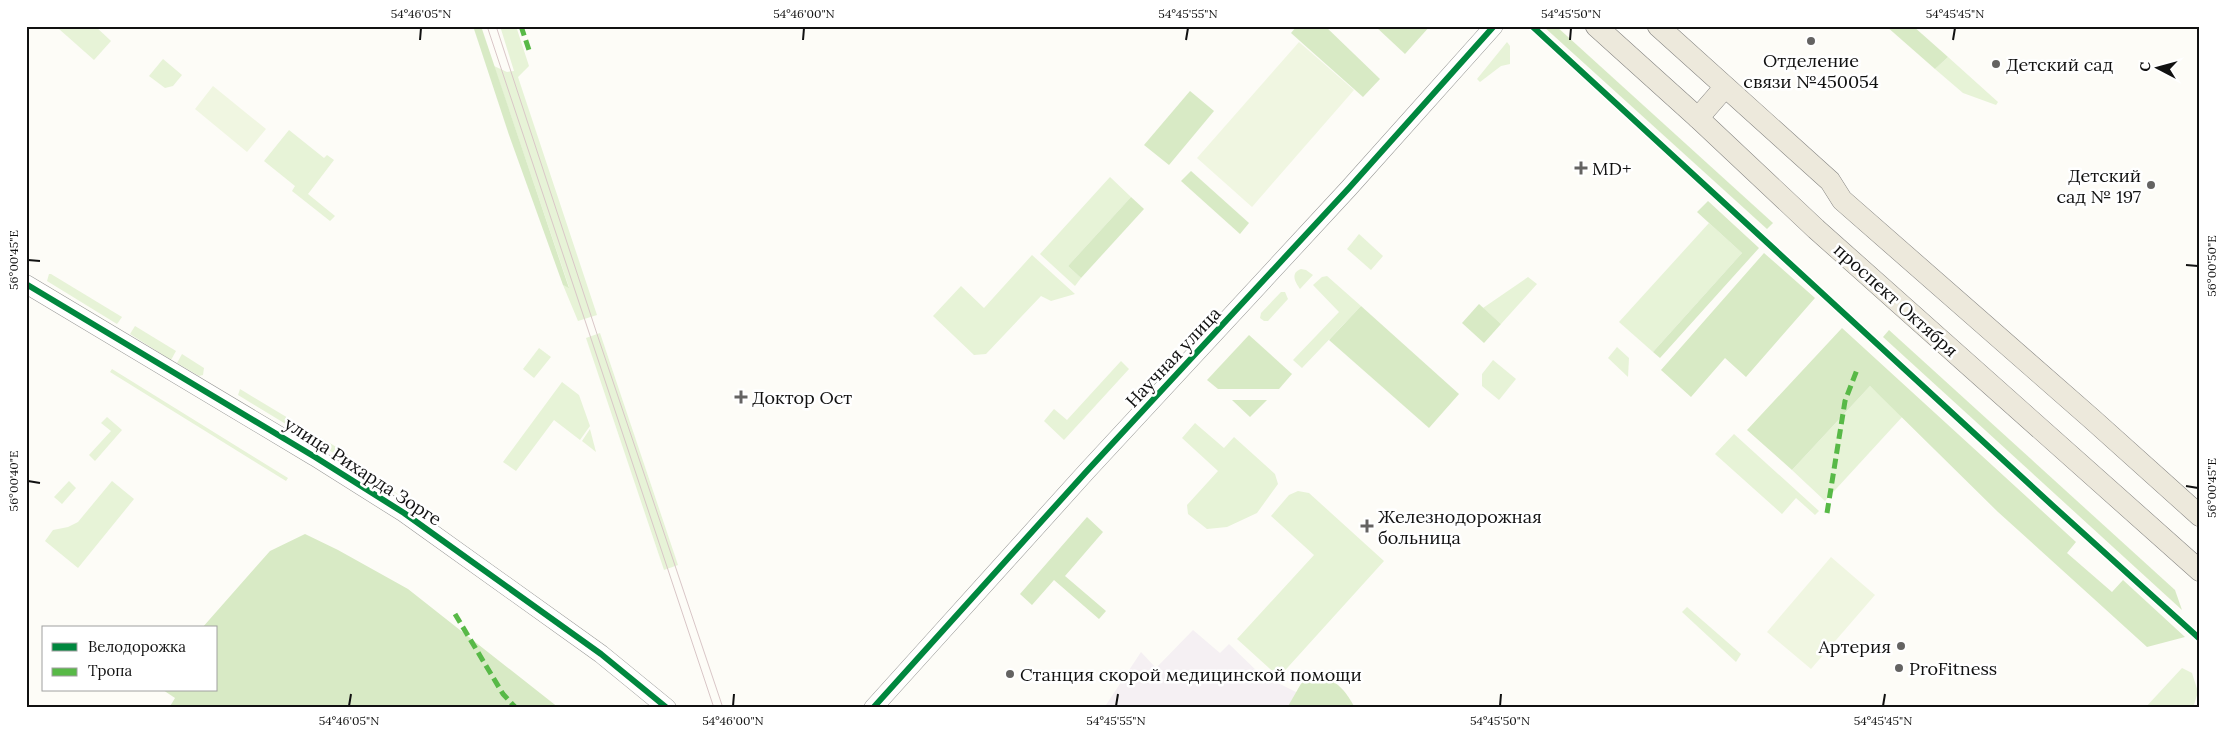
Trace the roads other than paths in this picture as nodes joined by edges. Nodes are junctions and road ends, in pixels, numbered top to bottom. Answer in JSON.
{"nodes":[{"id":1,"x":1494,"y":26,"type":"edge"},
{"id":2,"x":1596,"y":26,"type":"edge"},
{"id":3,"x":1658,"y":26,"type":"edge"},
{"id":4,"x":1725,"y":87,"type":"junction"},
{"id":5,"x":1698,"y":118,"type":"junction"},
{"id":6,"x":26,"y":284,"type":"edge"},
{"id":7,"x":2200,"y":516,"type":"edge"},
{"id":8,"x":2200,"y":571,"type":"edge"},
{"id":9,"x":667,"y":708,"type":"edge"},
{"id":10,"x":873,"y":708,"type":"edge"}],
"edges":[{"from":1,"to":10,"type":"street","name":"Научная улица"},
{"from":2,"to":5,"type":"main road","name":"проспект Октября"},
{"from":3,"to":4,"type":"main road"},
{"from":4,"to":5,"type":"main road"},
{"from":4,"to":7,"type":"main road"},
{"from":5,"to":8,"type":"main road","name":"проспект Октября"},
{"from":6,"to":9,"type":"street","name":"улица Рихарда Зорге"}]}
